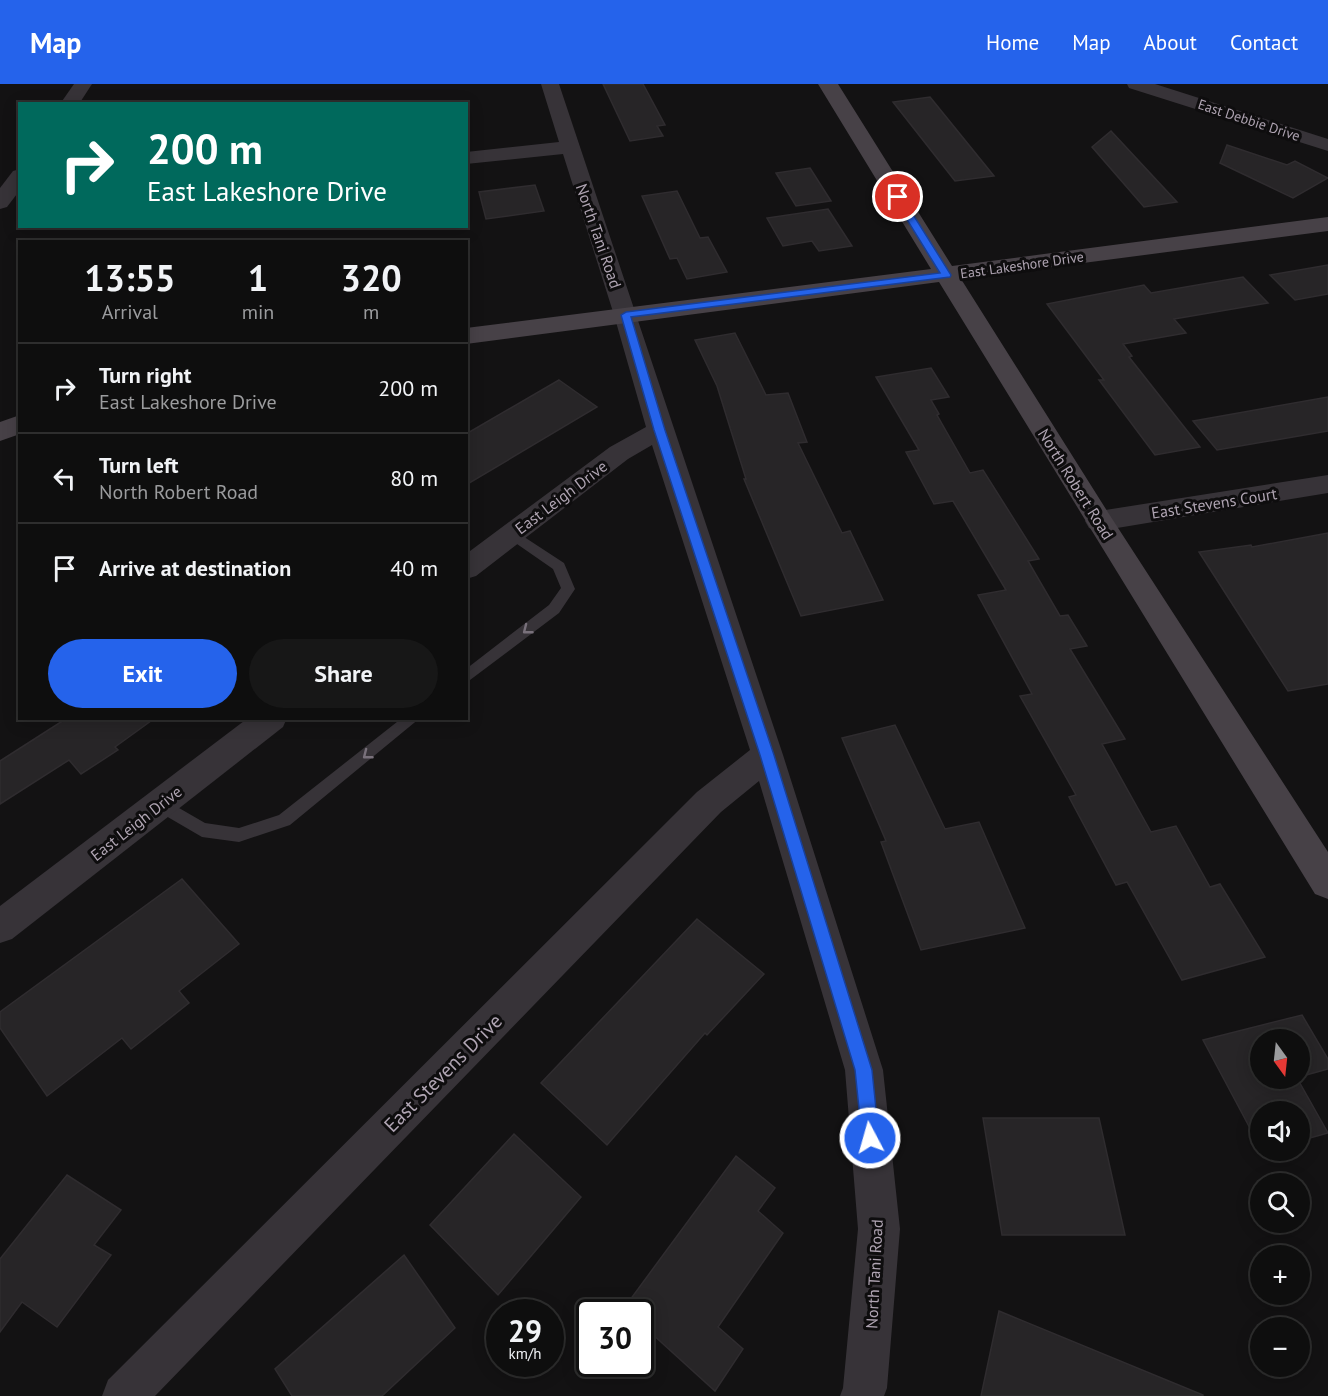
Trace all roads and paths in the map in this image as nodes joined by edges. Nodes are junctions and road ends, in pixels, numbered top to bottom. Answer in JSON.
{"nodes":[{"id":1,"x":83,"y":84,"type":"edge"},
{"id":2,"x":550,"y":84,"type":"edge"},
{"id":3,"x":828,"y":84,"type":"edge"},
{"id":4,"x":1136,"y":84,"type":"edge"},
{"id":5,"x":70,"y":102,"type":"edge"},
{"id":6,"x":1328,"y":145,"type":"edge"},
{"id":7,"x":569,"y":147,"type":"junction"},
{"id":8,"x":468,"y":158,"type":"edge"},
{"id":9,"x":18,"y":178,"type":"edge"},
{"id":10,"x":0,"y":203,"type":"edge"},
{"id":11,"x":1328,"y":224,"type":"edge"},
{"id":12,"x":946,"y":275,"type":"junction"},
{"id":13,"x":626,"y":315,"type":"junction"},
{"id":14,"x":468,"y":336,"type":"edge"},
{"id":15,"x":18,"y":425,"type":"edge"},
{"id":16,"x":660,"y":430,"type":"junction"},
{"id":17,"x":0,"y":432,"type":"edge"},
{"id":18,"x":1328,"y":484,"type":"edge"},
{"id":19,"x":1099,"y":521,"type":"junction"},
{"id":20,"x":512,"y":534,"type":"junction"},
{"id":21,"x":468,"y":567,"type":"edge"},
{"id":22,"x":468,"y":675,"type":"edge"},
{"id":23,"x":269,"y":720,"type":"edge"},
{"id":24,"x":410,"y":720,"type":"edge"},
{"id":25,"x":767,"y":755,"type":"junction"},
{"id":26,"x":160,"y":804,"type":"junction"},
{"id":27,"x":1328,"y":883,"type":"edge"},
{"id":28,"x":0,"y":927,"type":"edge"},
{"id":29,"x":124,"y":1396,"type":"edge"},
{"id":30,"x":862,"y":1396,"type":"edge"}],
"edges":[{"from":1,"to":5,"type":"street"},
{"from":2,"to":7,"type":"street","name":"North Tani Road"},
{"from":3,"to":12,"type":"main road","name":"North Robert Road"},
{"from":4,"to":6,"type":"street","name":"East Debbie Drive"},
{"from":7,"to":8,"type":"street"},
{"from":7,"to":13,"type":"street","name":"North Tani Road"},
{"from":9,"to":10,"type":"street"},
{"from":11,"to":12,"type":"main road","name":"East Lakeshore Drive"},
{"from":12,"to":13,"type":"main road","name":"East Lakeshore Drive"},
{"from":12,"to":19,"type":"main road","name":"North Robert Road"},
{"from":13,"to":14,"type":"main road","name":"East Lakeshore Drive"},
{"from":13,"to":16,"type":"street","name":"North Tani Road"},
{"from":15,"to":17,"type":"main road"},
{"from":16,"to":20,"type":"street","name":"East Leigh Drive"},
{"from":16,"to":25,"type":"street","name":"North Tani Road"},
{"from":18,"to":19,"type":"street","name":"East Stevens Court"},
{"from":19,"to":27,"type":"main road","name":"North Robert Road"},
{"from":20,"to":21,"type":"street","name":"East Leigh Drive"},
{"from":20,"to":22,"type":"lane","one_way":true},
{"from":23,"to":26,"type":"street","name":"East Leigh Drive"},
{"from":24,"to":26,"type":"lane","one_way":true},
{"from":25,"to":29,"type":"street","name":"East Stevens Drive"},
{"from":25,"to":30,"type":"street","name":"North Tani Road"},
{"from":26,"to":28,"type":"street","name":"East Leigh Drive"}]}
